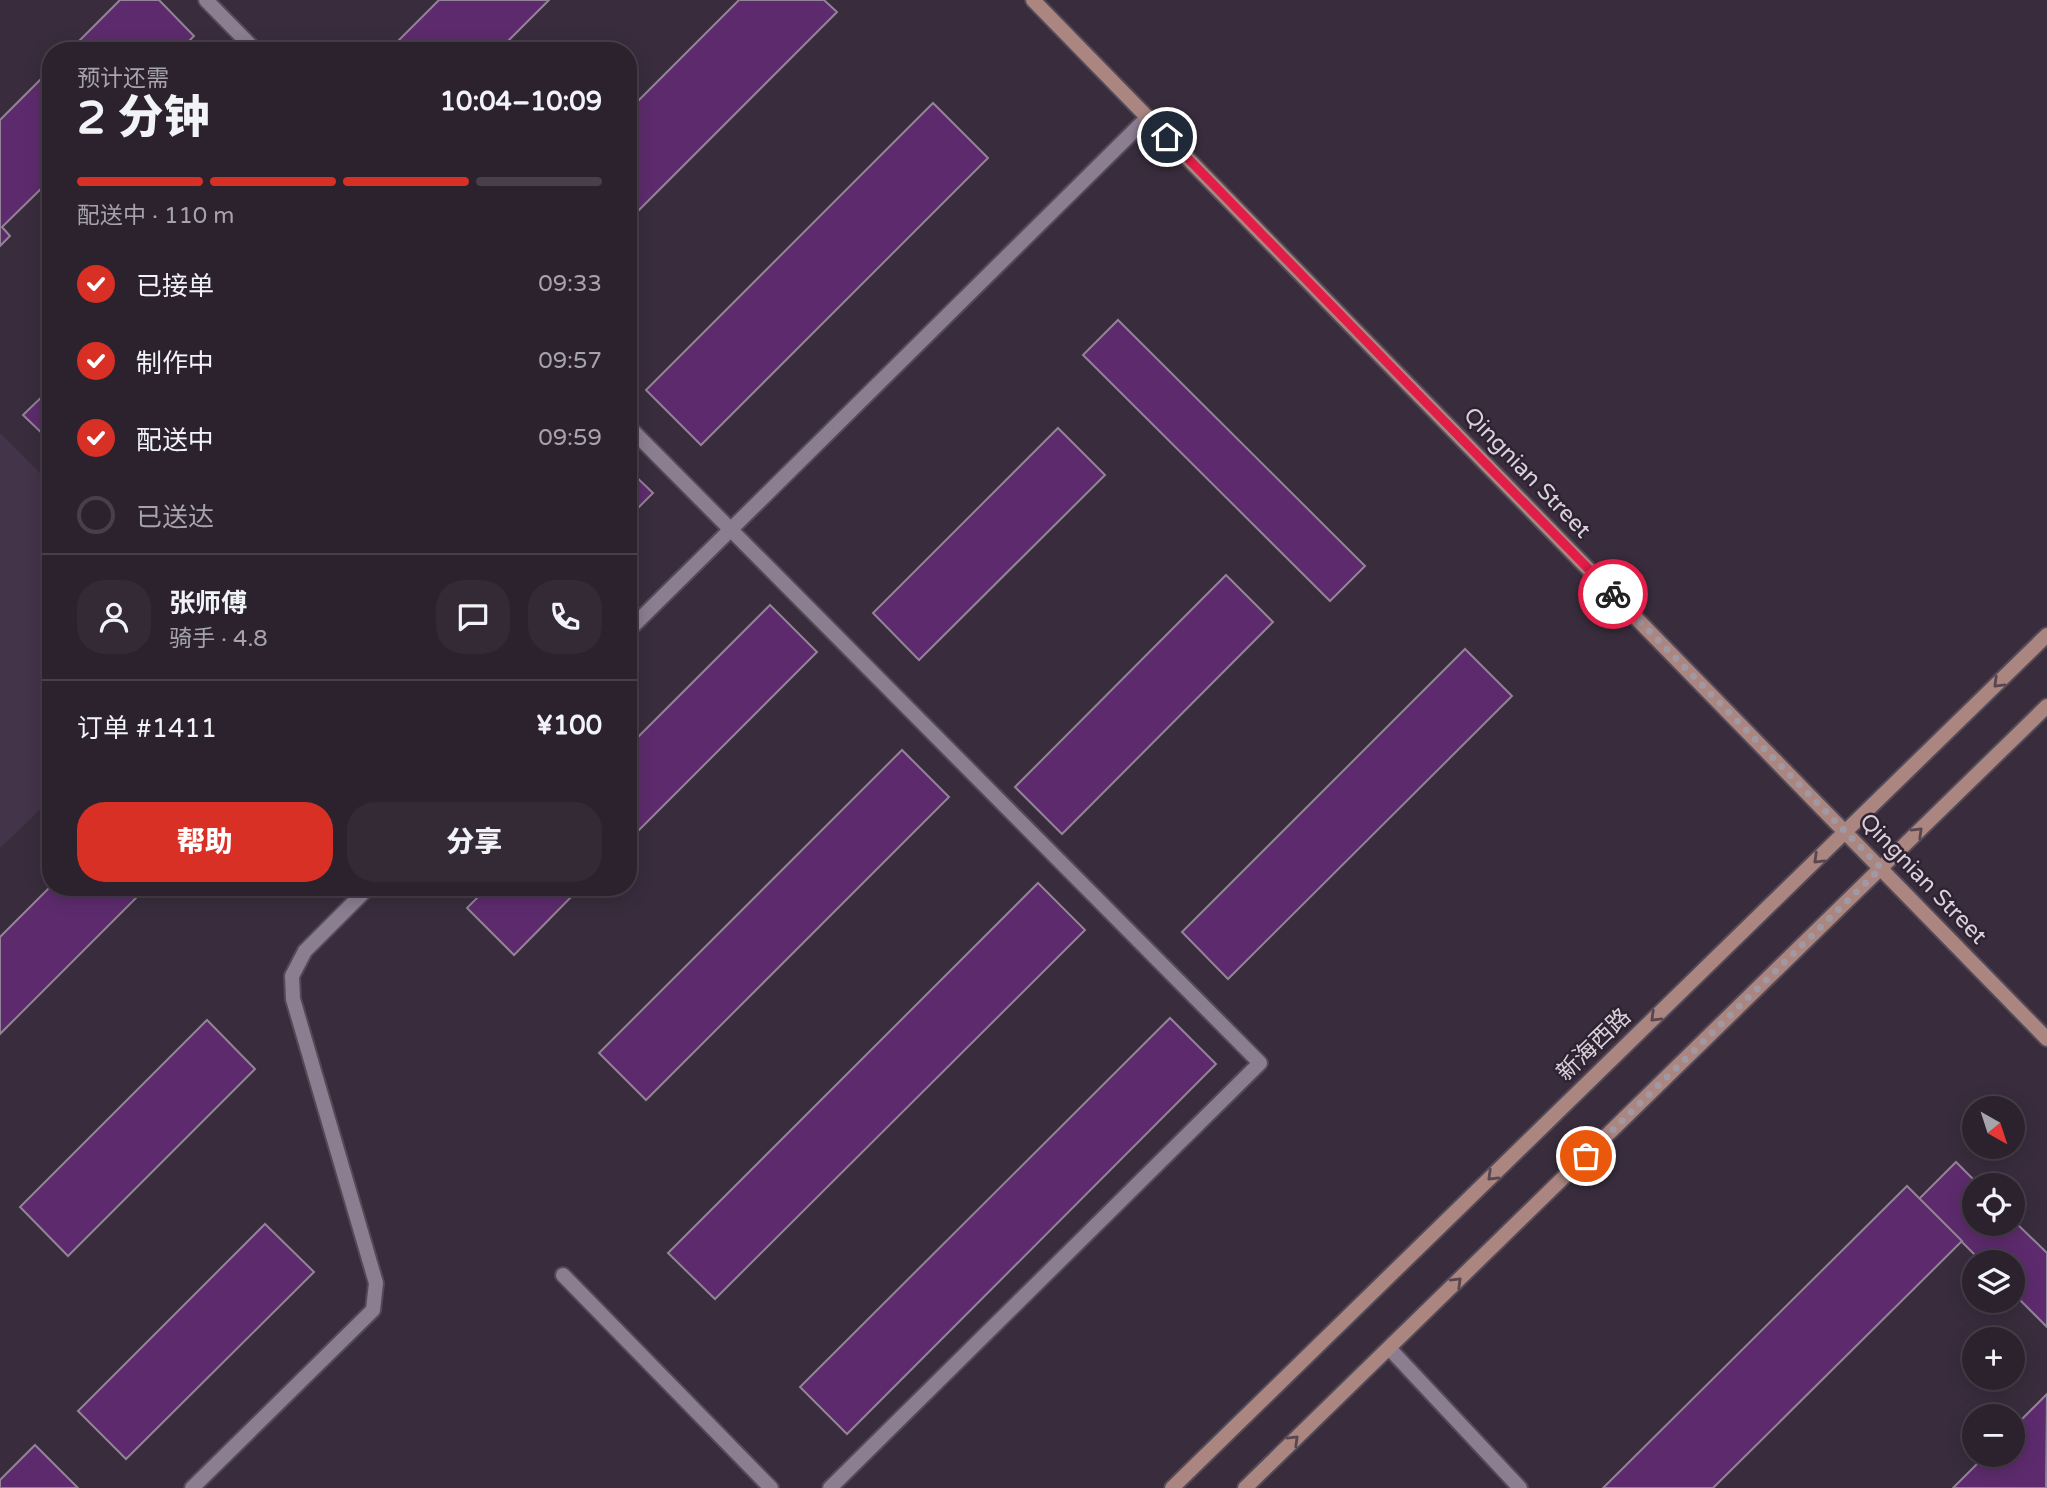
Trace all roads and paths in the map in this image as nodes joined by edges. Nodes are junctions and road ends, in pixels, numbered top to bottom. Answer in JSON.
{"nodes":[{"id":1,"x":206,"y":0,"type":"edge"},
{"id":2,"x":1033,"y":0,"type":"edge"},
{"id":3,"x":247,"y":42,"type":"edge"},
{"id":4,"x":1148,"y":117,"type":"junction"},
{"id":5,"x":637,"y":435,"type":"edge"},
{"id":6,"x":731,"y":530,"type":"junction"},
{"id":7,"x":637,"y":622,"type":"edge"},
{"id":8,"x":2047,"y":635,"type":"edge"},
{"id":9,"x":2047,"y":706,"type":"edge"},
{"id":10,"x":1845,"y":832,"type":"junction"},
{"id":11,"x":1881,"y":868,"type":"junction"},
{"id":12,"x":360,"y":896,"type":"edge"},
{"id":13,"x":2047,"y":1039,"type":"edge"},
{"id":14,"x":563,"y":1275,"type":"dead end"},
{"id":15,"x":1389,"y":1348,"type":"junction"},
{"id":16,"x":192,"y":1488,"type":"edge"},
{"id":17,"x":771,"y":1488,"type":"edge"},
{"id":18,"x":830,"y":1488,"type":"edge"},
{"id":19,"x":1172,"y":1488,"type":"edge"},
{"id":20,"x":1245,"y":1488,"type":"edge"},
{"id":21,"x":1520,"y":1488,"type":"edge"}],
"edges":[{"from":1,"to":3,"type":"lane"},
{"from":2,"to":4,"type":"main road","name":"Qingnian Street"},
{"from":4,"to":6,"type":"lane"},
{"from":4,"to":10,"type":"main road","name":"Qingnian Street"},
{"from":5,"to":6,"type":"lane"},
{"from":6,"to":7,"type":"lane"},
{"from":6,"to":18,"type":"lane"},
{"from":8,"to":10,"type":"main road","name":"新海西路","one_way":true},
{"from":11,"to":9,"type":"main road","one_way":true},
{"from":10,"to":11,"type":"main road","name":"Qingnian Street"},
{"from":10,"to":19,"type":"main road","name":"新海西路","one_way":true},
{"from":11,"to":13,"type":"main road","name":"Qingnian Street"},
{"from":15,"to":11,"type":"main road","one_way":true},
{"from":12,"to":16,"type":"lane"},
{"from":14,"to":17,"type":"lane"},
{"from":20,"to":15,"type":"main road","one_way":true},
{"from":15,"to":21,"type":"lane"}]}
